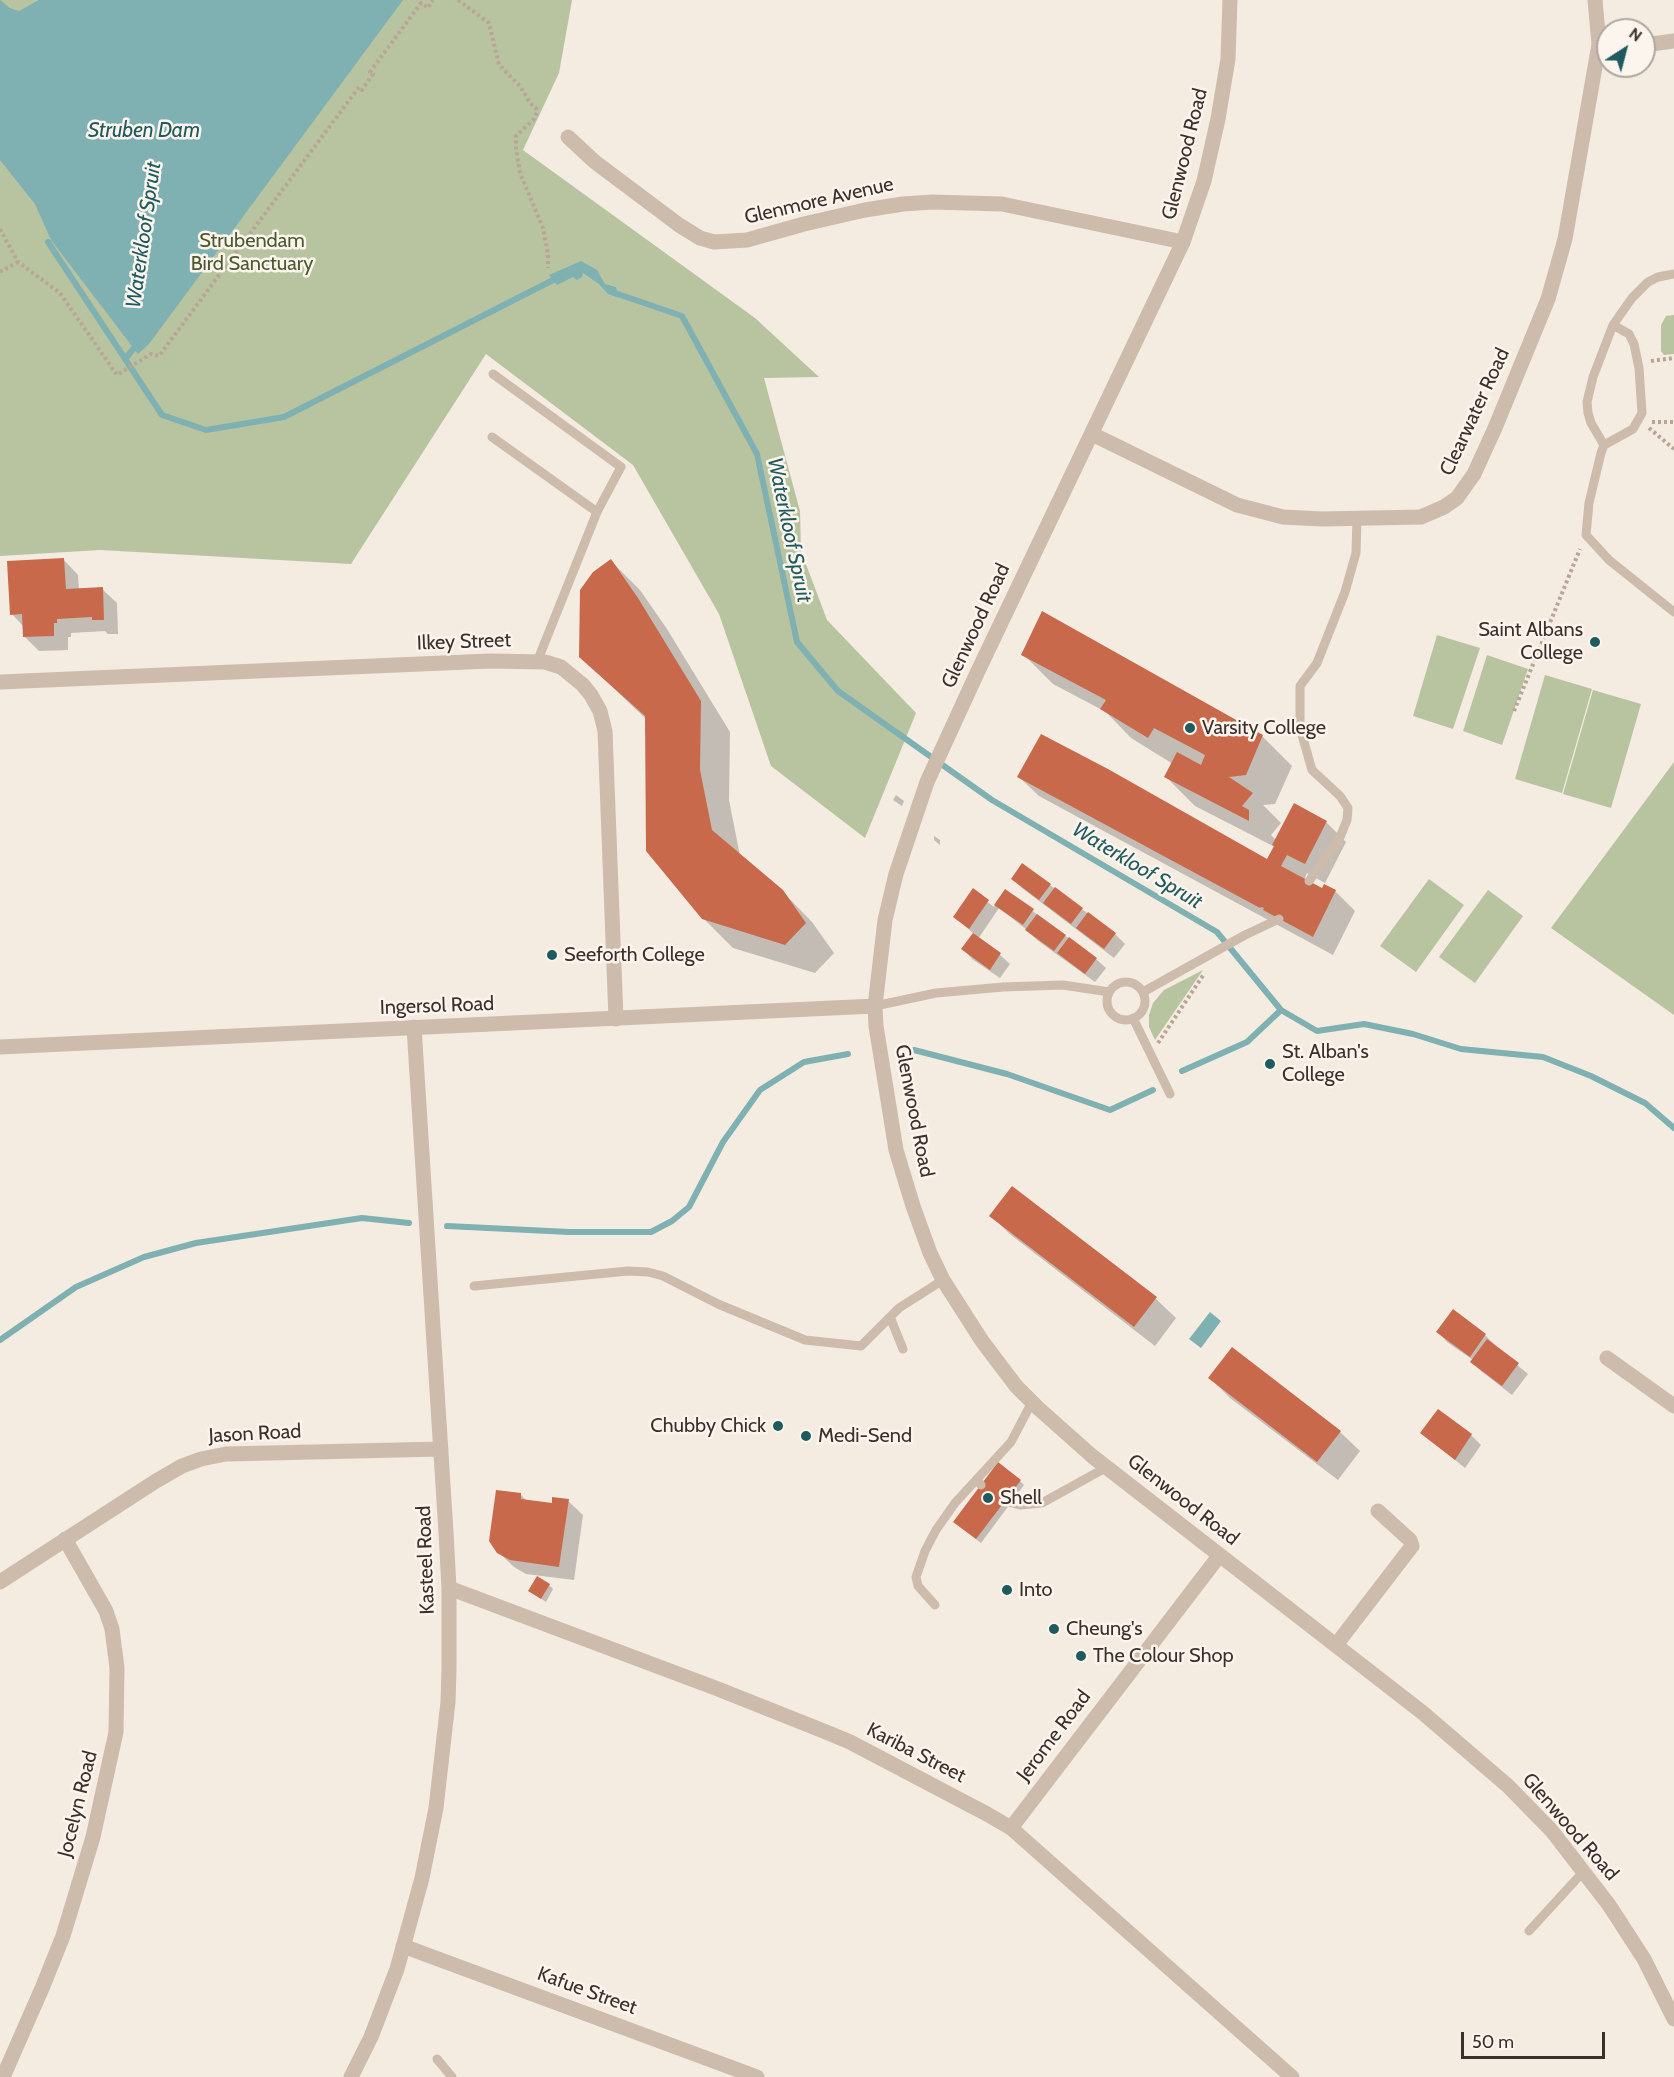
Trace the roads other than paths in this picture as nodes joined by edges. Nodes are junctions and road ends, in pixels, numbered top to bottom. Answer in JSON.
{"nodes":[{"id":1,"x":1230,"y":0,"type":"edge"},
{"id":2,"x":1595,"y":0,"type":"edge"},
{"id":3,"x":1598,"y":18,"type":"edge"},
{"id":4,"x":1674,"y":41,"type":"edge"},
{"id":5,"x":1656,"y":43,"type":"edge"},
{"id":6,"x":1597,"y":78,"type":"edge"},
{"id":7,"x":568,"y":137,"type":"dead end"},
{"id":8,"x":1183,"y":242,"type":"junction"},
{"id":9,"x":1674,"y":274,"type":"edge"},
{"id":10,"x":1613,"y":325,"type":"junction"},
{"id":11,"x":493,"y":374,"type":"dead end"},
{"id":12,"x":1092,"y":434,"type":"junction"},
{"id":13,"x":492,"y":437,"type":"dead end"},
{"id":14,"x":1604,"y":445,"type":"junction"},
{"id":15,"x":597,"y":512,"type":"junction"},
{"id":16,"x":1358,"y":519,"type":"junction"},
{"id":17,"x":1674,"y":612,"type":"edge"},
{"id":18,"x":537,"y":662,"type":"junction"},
{"id":19,"x":0,"y":682,"type":"edge"},
{"id":20,"x":1309,"y":881,"type":"dead end"},
{"id":21,"x":1279,"y":919,"type":"dead end"},
{"id":22,"x":1109,"y":992,"type":"junction"},
{"id":23,"x":1143,"y":992,"type":"junction"},
{"id":24,"x":875,"y":1006,"type":"junction"},
{"id":25,"x":1133,"y":1018,"type":"junction"},
{"id":26,"x":616,"y":1019,"type":"junction"},
{"id":27,"x":414,"y":1027,"type":"junction"},
{"id":28,"x":0,"y":1047,"type":"edge"},
{"id":29,"x":1170,"y":1094,"type":"dead end"},
{"id":30,"x":943,"y":1280,"type":"junction"},
{"id":31,"x":474,"y":1286,"type":"dead end"},
{"id":32,"x":890,"y":1317,"type":"junction"},
{"id":33,"x":903,"y":1349,"type":"dead end"},
{"id":34,"x":1607,"y":1358,"type":"dead end"},
{"id":35,"x":1032,"y":1402,"type":"junction"},
{"id":36,"x":1674,"y":1406,"type":"edge"},
{"id":37,"x":441,"y":1449,"type":"junction"},
{"id":38,"x":1107,"y":1467,"type":"junction"},
{"id":39,"x":1005,"y":1501,"type":"dead end"},
{"id":40,"x":1378,"y":1511,"type":"dead end"},
{"id":41,"x":65,"y":1539,"type":"junction"},
{"id":42,"x":1219,"y":1556,"type":"junction"},
{"id":43,"x":0,"y":1582,"type":"edge"},
{"id":44,"x":449,"y":1588,"type":"junction"},
{"id":45,"x":934,"y":1605,"type":"dead end"},
{"id":46,"x":1336,"y":1645,"type":"junction"},
{"id":47,"x":1011,"y":1828,"type":"junction"},
{"id":48,"x":1584,"y":1871,"type":"junction"},
{"id":49,"x":1529,"y":1931,"type":"dead end"},
{"id":50,"x":403,"y":1946,"type":"junction"},
{"id":51,"x":1674,"y":2019,"type":"edge"},
{"id":52,"x":437,"y":2059,"type":"dead end"},
{"id":53,"x":3,"y":2077,"type":"edge"},
{"id":54,"x":351,"y":2077,"type":"edge"},
{"id":55,"x":452,"y":2077,"type":"edge"},
{"id":56,"x":757,"y":2077,"type":"edge"},
{"id":57,"x":1292,"y":2077,"type":"edge"}],
"edges":[{"from":1,"to":8,"type":"street","name":"Glenwood Road"},
{"from":2,"to":3,"type":"street","name":"Clearwater Road"},
{"from":4,"to":5,"type":"street"},
{"from":6,"to":16,"type":"street","name":"Clearwater Road"},
{"from":7,"to":8,"type":"street","name":"Glenmore Avenue"},
{"from":8,"to":12,"type":"street","name":"Glenwood Road"},
{"from":9,"to":10,"type":"lane"},
{"from":10,"to":14,"type":"lane"},
{"from":10,"to":14,"type":"lane"},
{"from":11,"to":15,"type":"lane"},
{"from":12,"to":16,"type":"street","name":"Clearwater Road"},
{"from":12,"to":24,"type":"street","name":"Glenwood Road"},
{"from":13,"to":15,"type":"lane"},
{"from":14,"to":17,"type":"lane"},
{"from":15,"to":18,"type":"lane"},
{"from":16,"to":20,"type":"lane"},
{"from":18,"to":19,"type":"street","name":"Ilkey Street"},
{"from":18,"to":26,"type":"street","name":"Ilkey Street"},
{"from":21,"to":23,"type":"lane"},
{"from":22,"to":23,"type":"lane"},
{"from":22,"to":24,"type":"lane"},
{"from":22,"to":25,"type":"lane"},
{"from":23,"to":25,"type":"lane"},
{"from":24,"to":26,"type":"street","name":"Ingersol Road"},
{"from":24,"to":30,"type":"street","name":"Glenwood Road"},
{"from":25,"to":29,"type":"lane"},
{"from":26,"to":27,"type":"street","name":"Ingersol Road"},
{"from":27,"to":28,"type":"street","name":"Ingersol Road"},
{"from":27,"to":37,"type":"street","name":"Kasteel Road"},
{"from":30,"to":32,"type":"lane"},
{"from":30,"to":35,"type":"street","name":"Glenwood Road"},
{"from":31,"to":32,"type":"lane"},
{"from":32,"to":33,"type":"lane"},
{"from":34,"to":36,"type":"street"},
{"from":35,"to":38,"type":"street","name":"Glenwood Road"},
{"from":35,"to":45,"type":"lane"},
{"from":37,"to":41,"type":"street","name":"Jason Road"},
{"from":37,"to":44,"type":"street","name":"Kasteel Road"},
{"from":38,"to":39,"type":"lane"},
{"from":38,"to":42,"type":"street","name":"Glenwood Road"},
{"from":40,"to":46,"type":"street"},
{"from":41,"to":43,"type":"street","name":"Jason Road"},
{"from":41,"to":53,"type":"street","name":"Jocelyn Road"},
{"from":42,"to":46,"type":"street","name":"Glenwood Road"},
{"from":42,"to":47,"type":"street","name":"Jerome Road"},
{"from":44,"to":47,"type":"street","name":"Kariba Street"},
{"from":44,"to":50,"type":"street","name":"Kasteel Road"},
{"from":46,"to":48,"type":"street","name":"Glenwood Road"},
{"from":47,"to":57,"type":"street","name":"Kariba Street"},
{"from":48,"to":49,"type":"lane"},
{"from":48,"to":51,"type":"street","name":"Glenwood Road"},
{"from":50,"to":54,"type":"street","name":"Kasteel Road"},
{"from":50,"to":56,"type":"street","name":"Kafue Street"},
{"from":52,"to":55,"type":"lane"}]}
